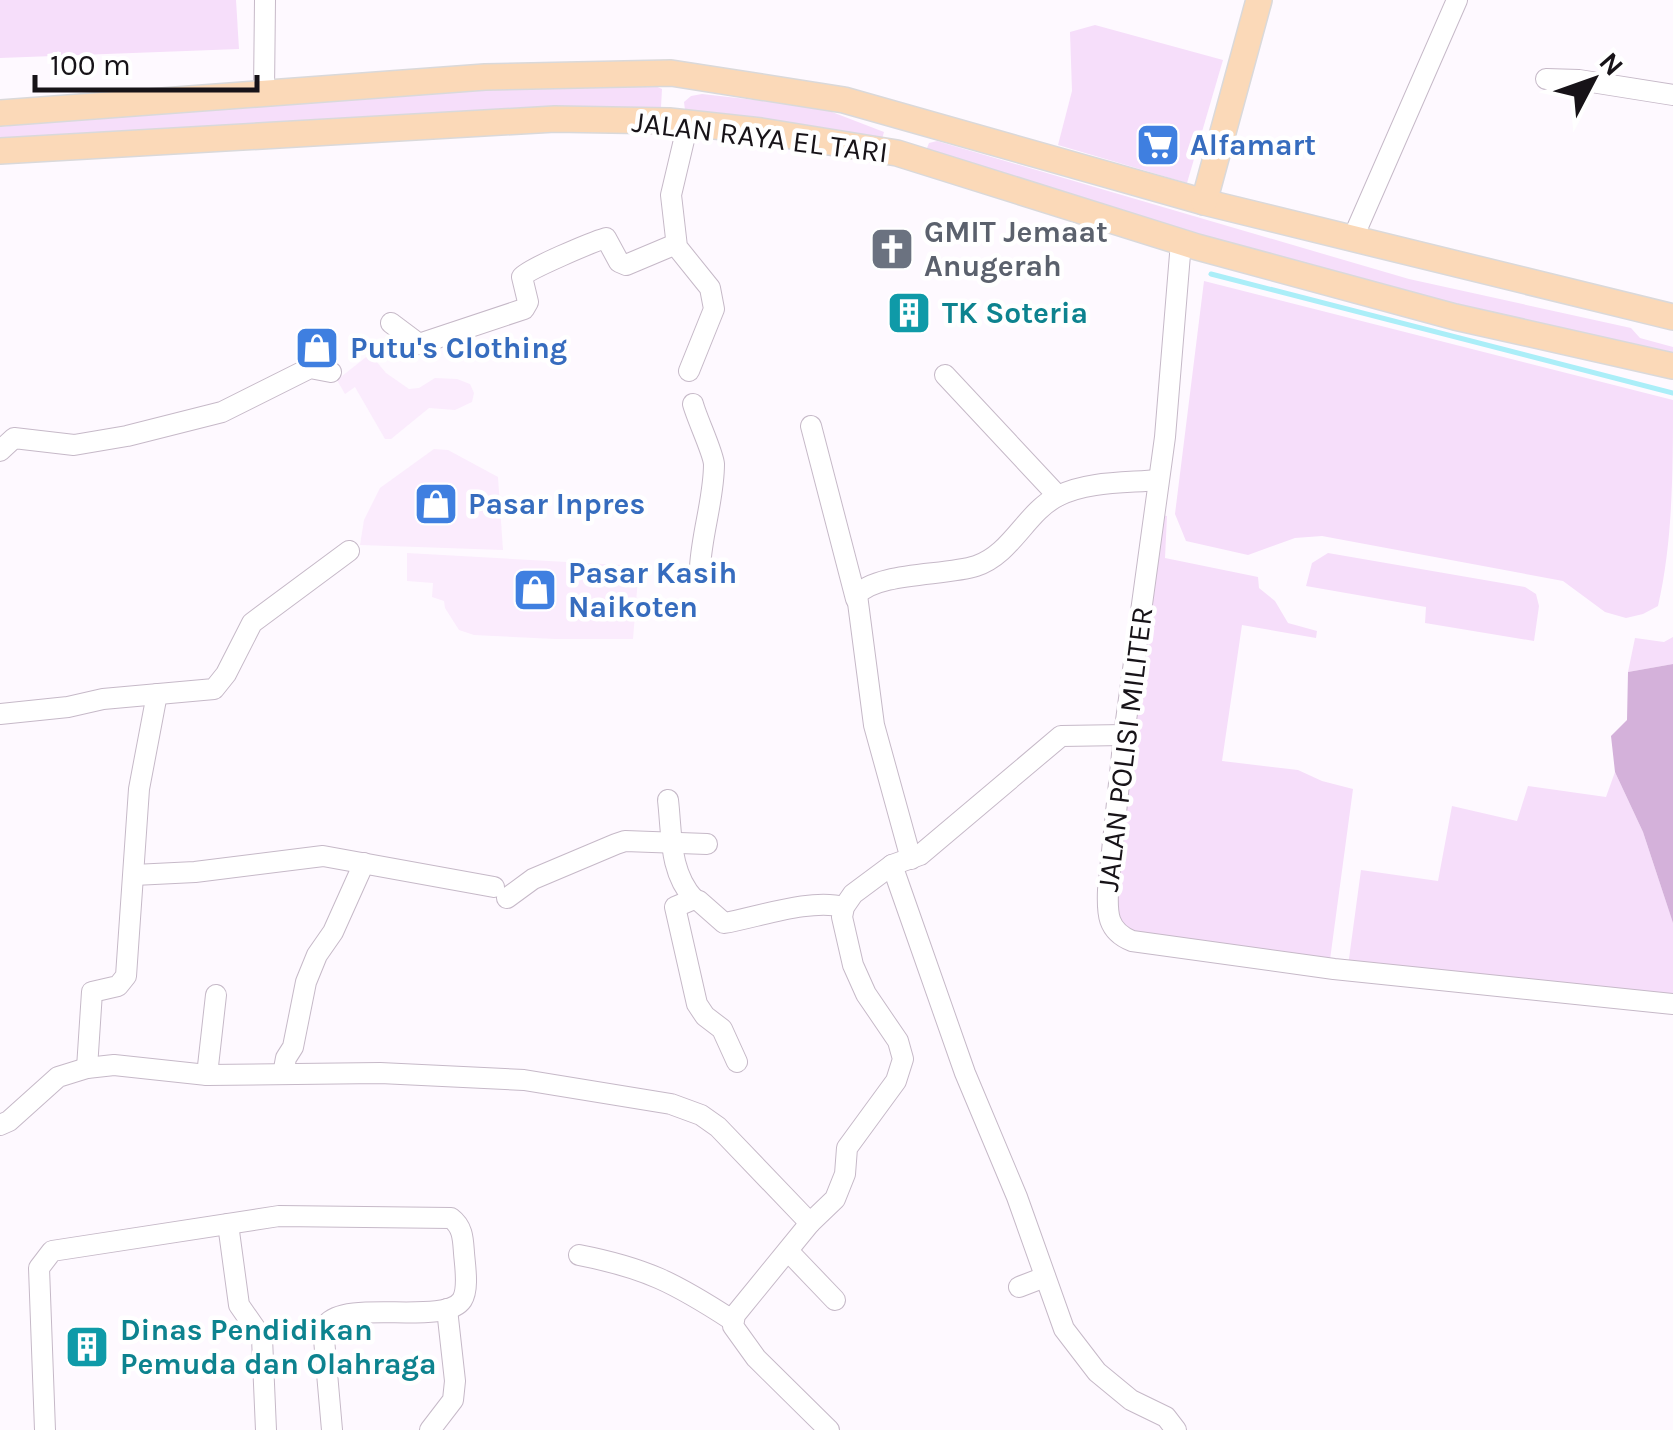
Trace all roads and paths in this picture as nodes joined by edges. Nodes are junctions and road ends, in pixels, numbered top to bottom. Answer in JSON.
{"nodes":[{"id":1,"x":265,"y":0,"type":"edge"},
{"id":2,"x":1260,"y":0,"type":"edge"},
{"id":3,"x":1457,"y":0,"type":"edge"},
{"id":4,"x":671,"y":73,"type":"junction"},
{"id":5,"x":1546,"y":79,"type":"dead end"},
{"id":6,"x":264,"y":91,"type":"junction"},
{"id":7,"x":1673,"y":95,"type":"edge"},
{"id":8,"x":7,"y":111,"type":"edge"},
{"id":9,"x":906,"y":116,"type":"junction"},
{"id":10,"x":678,"y":122,"type":"junction"},
{"id":11,"x":7,"y":152,"type":"edge"},
{"id":12,"x":897,"y":153,"type":"junction"},
{"id":13,"x":1204,"y":202,"type":"junction"},
{"id":14,"x":1352,"y":240,"type":"junction"},
{"id":15,"x":1180,"y":242,"type":"junction"},
{"id":16,"x":676,"y":244,"type":"junction"},
{"id":17,"x":1673,"y":317,"type":"edge"},
{"id":18,"x":392,"y":323,"type":"dead end"},
{"id":19,"x":1673,"y":366,"type":"edge"},
{"id":20,"x":689,"y":371,"type":"dead end"},
{"id":21,"x":331,"y":372,"type":"dead end"},
{"id":22,"x":945,"y":375,"type":"dead end"},
{"id":23,"x":693,"y":404,"type":"dead end"},
{"id":24,"x":811,"y":426,"type":"dead end"},
{"id":25,"x":0,"y":451,"type":"edge"},
{"id":26,"x":1158,"y":480,"type":"junction"},
{"id":27,"x":1058,"y":496,"type":"junction"},
{"id":28,"x":348,"y":552,"type":"dead end"},
{"id":29,"x":700,"y":566,"type":"dead end"},
{"id":30,"x":856,"y":599,"type":"junction"},
{"id":31,"x":157,"y":694,"type":"junction"},
{"id":32,"x":0,"y":714,"type":"edge"},
{"id":33,"x":1124,"y":735,"type":"junction"},
{"id":34,"x":668,"y":800,"type":"dead end"},
{"id":35,"x":667,"y":844,"type":"junction"},
{"id":36,"x":707,"y":844,"type":"dead end"},
{"id":37,"x":364,"y":862,"type":"junction"},
{"id":38,"x":902,"y":862,"type":"junction"},
{"id":39,"x":134,"y":875,"type":"junction"},
{"id":40,"x":694,"y":900,"type":"junction"},
{"id":41,"x":844,"y":907,"type":"junction"},
{"id":42,"x":216,"y":995,"type":"dead end"},
{"id":43,"x":1673,"y":1004,"type":"edge"},
{"id":44,"x":737,"y":1062,"type":"dead end"},
{"id":45,"x":87,"y":1068,"type":"junction"},
{"id":46,"x":283,"y":1074,"type":"junction"},
{"id":47,"x":207,"y":1075,"type":"junction"},
{"id":48,"x":0,"y":1125,"type":"edge"},
{"id":49,"x":810,"y":1223,"type":"junction"},
{"id":50,"x":228,"y":1224,"type":"junction"},
{"id":51,"x":789,"y":1252,"type":"junction"},
{"id":52,"x":579,"y":1255,"type":"dead end"},
{"id":53,"x":1045,"y":1278,"type":"junction"},
{"id":54,"x":1019,"y":1287,"type":"dead end"},
{"id":55,"x":835,"y":1300,"type":"dead end"},
{"id":56,"x":447,"y":1309,"type":"junction"},
{"id":57,"x":732,"y":1320,"type":"junction"},
{"id":58,"x":46,"y":1430,"type":"edge"},
{"id":59,"x":266,"y":1430,"type":"edge"},
{"id":60,"x":332,"y":1430,"type":"edge"},
{"id":61,"x":430,"y":1430,"type":"edge"},
{"id":62,"x":828,"y":1430,"type":"edge"},
{"id":63,"x":1176,"y":1430,"type":"edge"}],
"edges":[{"from":1,"to":6,"type":"street"},
{"from":2,"to":13,"type":"main road"},
{"from":3,"to":14,"type":"street"},
{"from":4,"to":6,"type":"main road","name":"JALAN RAYA EL TARI"},
{"from":4,"to":9,"type":"main road","name":"JALAN RAYA EL TARI"},
{"from":4,"to":10,"type":"main road"},
{"from":5,"to":7,"type":"street"},
{"from":6,"to":8,"type":"main road","name":"JALAN RAYA EL TARI"},
{"from":9,"to":12,"type":"main road"},
{"from":9,"to":13,"type":"main road","name":"JALAN RAYA EL TARI"},
{"from":10,"to":11,"type":"main road","name":"JALAN RAYA EL TARI"},
{"from":10,"to":12,"type":"main road","name":"JALAN RAYA EL TARI"},
{"from":10,"to":16,"type":"street"},
{"from":12,"to":15,"type":"main road","name":"JALAN RAYA EL TARI"},
{"from":13,"to":14,"type":"main road","name":"JALAN RAYA EL TARI"},
{"from":14,"to":17,"type":"main road","name":"JALAN RAYA EL TARI"},
{"from":15,"to":19,"type":"main road","name":"JALAN RAYA EL TARI"},
{"from":15,"to":26,"type":"street","name":"JALAN POLISI MILITER"},
{"from":16,"to":18,"type":"street"},
{"from":16,"to":20,"type":"street"},
{"from":21,"to":25,"type":"street"},
{"from":22,"to":27,"type":"street"},
{"from":23,"to":29,"type":"street"},
{"from":24,"to":30,"type":"street"},
{"from":26,"to":27,"type":"street"},
{"from":26,"to":33,"type":"street","name":"JALAN POLISI MILITER"},
{"from":27,"to":30,"type":"street"},
{"from":28,"to":31,"type":"street"},
{"from":30,"to":38,"type":"street"},
{"from":31,"to":32,"type":"street"},
{"from":31,"to":39,"type":"street"},
{"from":33,"to":38,"type":"street"},
{"from":33,"to":43,"type":"street","name":"JALAN POLISI MILITER"},
{"from":34,"to":35,"type":"street"},
{"from":35,"to":36,"type":"street"},
{"from":35,"to":37,"type":"street"},
{"from":35,"to":40,"type":"street"},
{"from":37,"to":39,"type":"street"},
{"from":37,"to":46,"type":"street"},
{"from":38,"to":41,"type":"street"},
{"from":38,"to":53,"type":"street"},
{"from":39,"to":45,"type":"street"},
{"from":40,"to":41,"type":"street"},
{"from":40,"to":44,"type":"street"},
{"from":41,"to":49,"type":"street"},
{"from":42,"to":47,"type":"street"},
{"from":45,"to":47,"type":"street"},
{"from":45,"to":48,"type":"street"},
{"from":46,"to":47,"type":"street"},
{"from":46,"to":49,"type":"street"},
{"from":49,"to":51,"type":"street"},
{"from":50,"to":56,"type":"street"},
{"from":50,"to":58,"type":"street"},
{"from":50,"to":59,"type":"street"},
{"from":51,"to":55,"type":"street"},
{"from":51,"to":57,"type":"street"},
{"from":52,"to":57,"type":"street"},
{"from":53,"to":54,"type":"street"},
{"from":53,"to":63,"type":"street"},
{"from":56,"to":60,"type":"street"},
{"from":56,"to":61,"type":"street"},
{"from":57,"to":62,"type":"street"}]}
